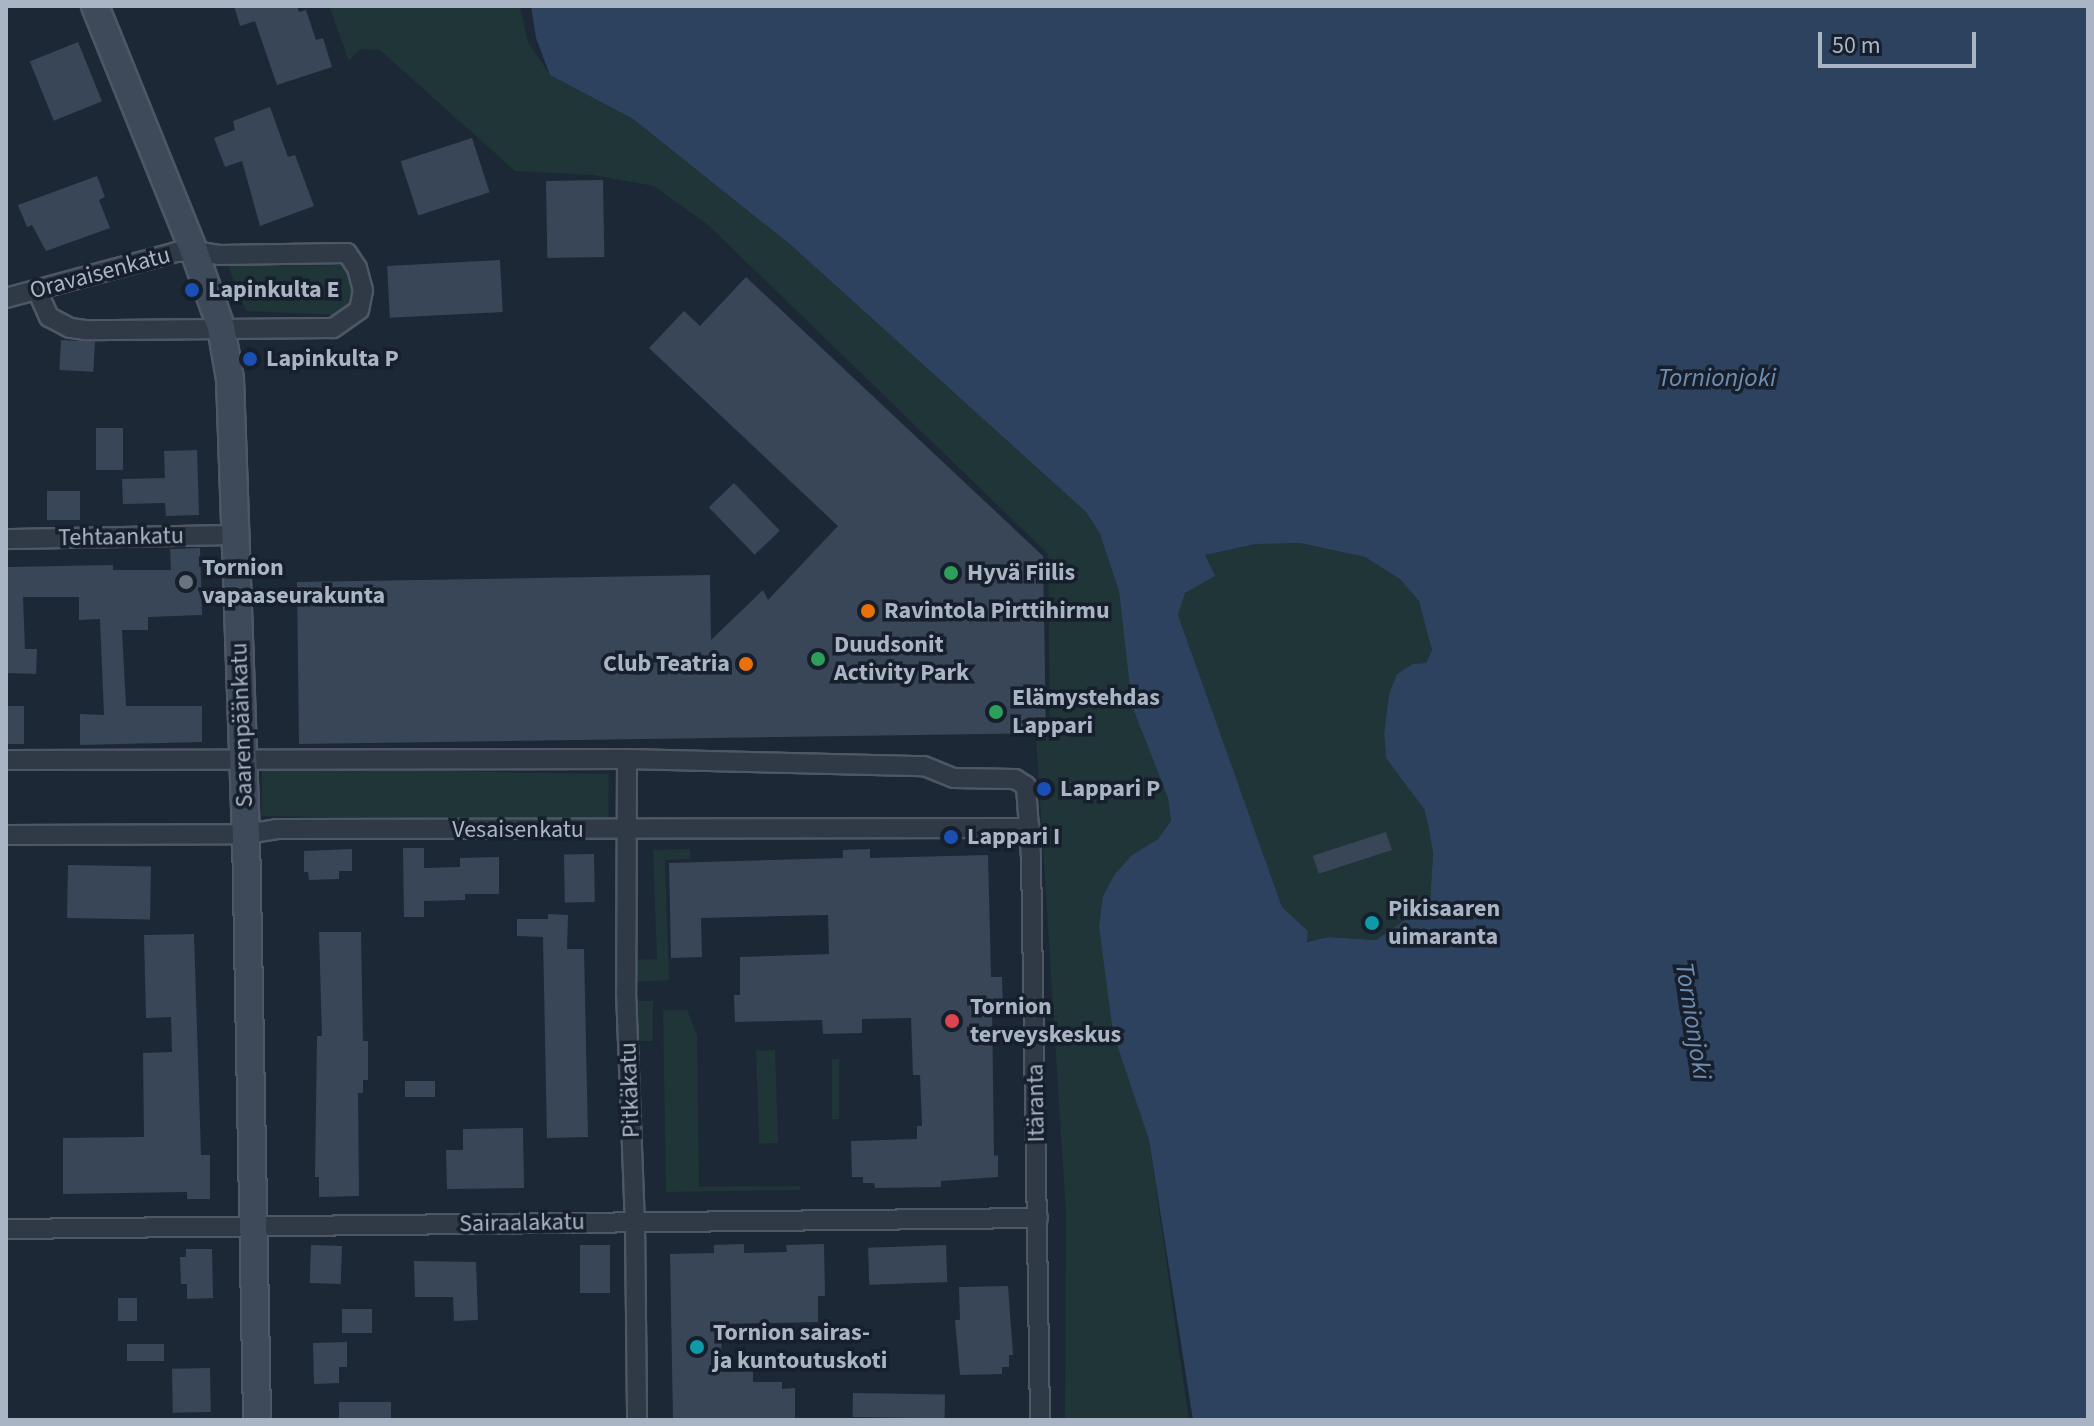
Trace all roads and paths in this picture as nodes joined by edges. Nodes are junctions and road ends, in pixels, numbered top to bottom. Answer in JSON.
{"nodes":[{"id":1,"x":95,"y":6,"type":"edge"},
{"id":2,"x":194,"y":251,"type":"junction"},
{"id":3,"x":37,"y":290,"type":"junction"},
{"id":4,"x":6,"y":298,"type":"edge"},
{"id":5,"x":221,"y":327,"type":"junction"},
{"id":6,"x":237,"y":535,"type":"junction"},
{"id":7,"x":6,"y":539,"type":"edge"},
{"id":8,"x":627,"y":759,"type":"junction"},
{"id":9,"x":6,"y":760,"type":"edge"},
{"id":10,"x":243,"y":761,"type":"junction"},
{"id":11,"x":1030,"y":828,"type":"junction"},
{"id":12,"x":625,"y":831,"type":"junction"},
{"id":13,"x":246,"y":834,"type":"junction"},
{"id":14,"x":6,"y":835,"type":"edge"},
{"id":15,"x":1038,"y":1218,"type":"junction"},
{"id":16,"x":635,"y":1221,"type":"junction"},
{"id":17,"x":254,"y":1228,"type":"junction"},
{"id":18,"x":6,"y":1229,"type":"edge"},
{"id":19,"x":257,"y":1420,"type":"edge"},
{"id":20,"x":637,"y":1420,"type":"edge"},
{"id":21,"x":1040,"y":1420,"type":"edge"}],
"edges":[{"from":1,"to":2,"type":"street","name":"Saarenpäänkatu"},
{"from":2,"to":3,"type":"street","name":"Oravaisenkatu"},
{"from":2,"to":5,"type":"street","name":"Saarenpäänkatu"},
{"from":2,"to":5,"type":"street","name":"Oravaisenkatu"},
{"from":3,"to":4,"type":"street","name":"Oravaisenkatu"},
{"from":3,"to":5,"type":"street"},
{"from":5,"to":6,"type":"street","name":"Saarenpäänkatu"},
{"from":6,"to":7,"type":"street","name":"Tehtaankatu"},
{"from":6,"to":10,"type":"street","name":"Saarenpäänkatu"},
{"from":8,"to":10,"type":"street"},
{"from":8,"to":11,"type":"street","name":"Itäranta"},
{"from":8,"to":12,"type":"street","name":"Pitkäkatu"},
{"from":9,"to":10,"type":"street"},
{"from":10,"to":13,"type":"street","name":"Saarenpäänkatu"},
{"from":11,"to":12,"type":"street","name":"Vesaisenkatu"},
{"from":11,"to":15,"type":"street","name":"Itäranta"},
{"from":12,"to":13,"type":"street","name":"Vesaisenkatu"},
{"from":12,"to":16,"type":"street","name":"Pitkäkatu"},
{"from":13,"to":14,"type":"street","name":"Vesaisenkatu"},
{"from":13,"to":17,"type":"street","name":"Saarenpäänkatu"},
{"from":15,"to":16,"type":"street","name":"Sairaalakatu"},
{"from":15,"to":21,"type":"street","name":"Itäranta"},
{"from":16,"to":17,"type":"street","name":"Sairaalakatu"},
{"from":16,"to":20,"type":"street","name":"Pitkäkatu"},
{"from":17,"to":18,"type":"street","name":"Sairaalakatu"},
{"from":17,"to":19,"type":"street","name":"Saarenpäänkatu"}]}
